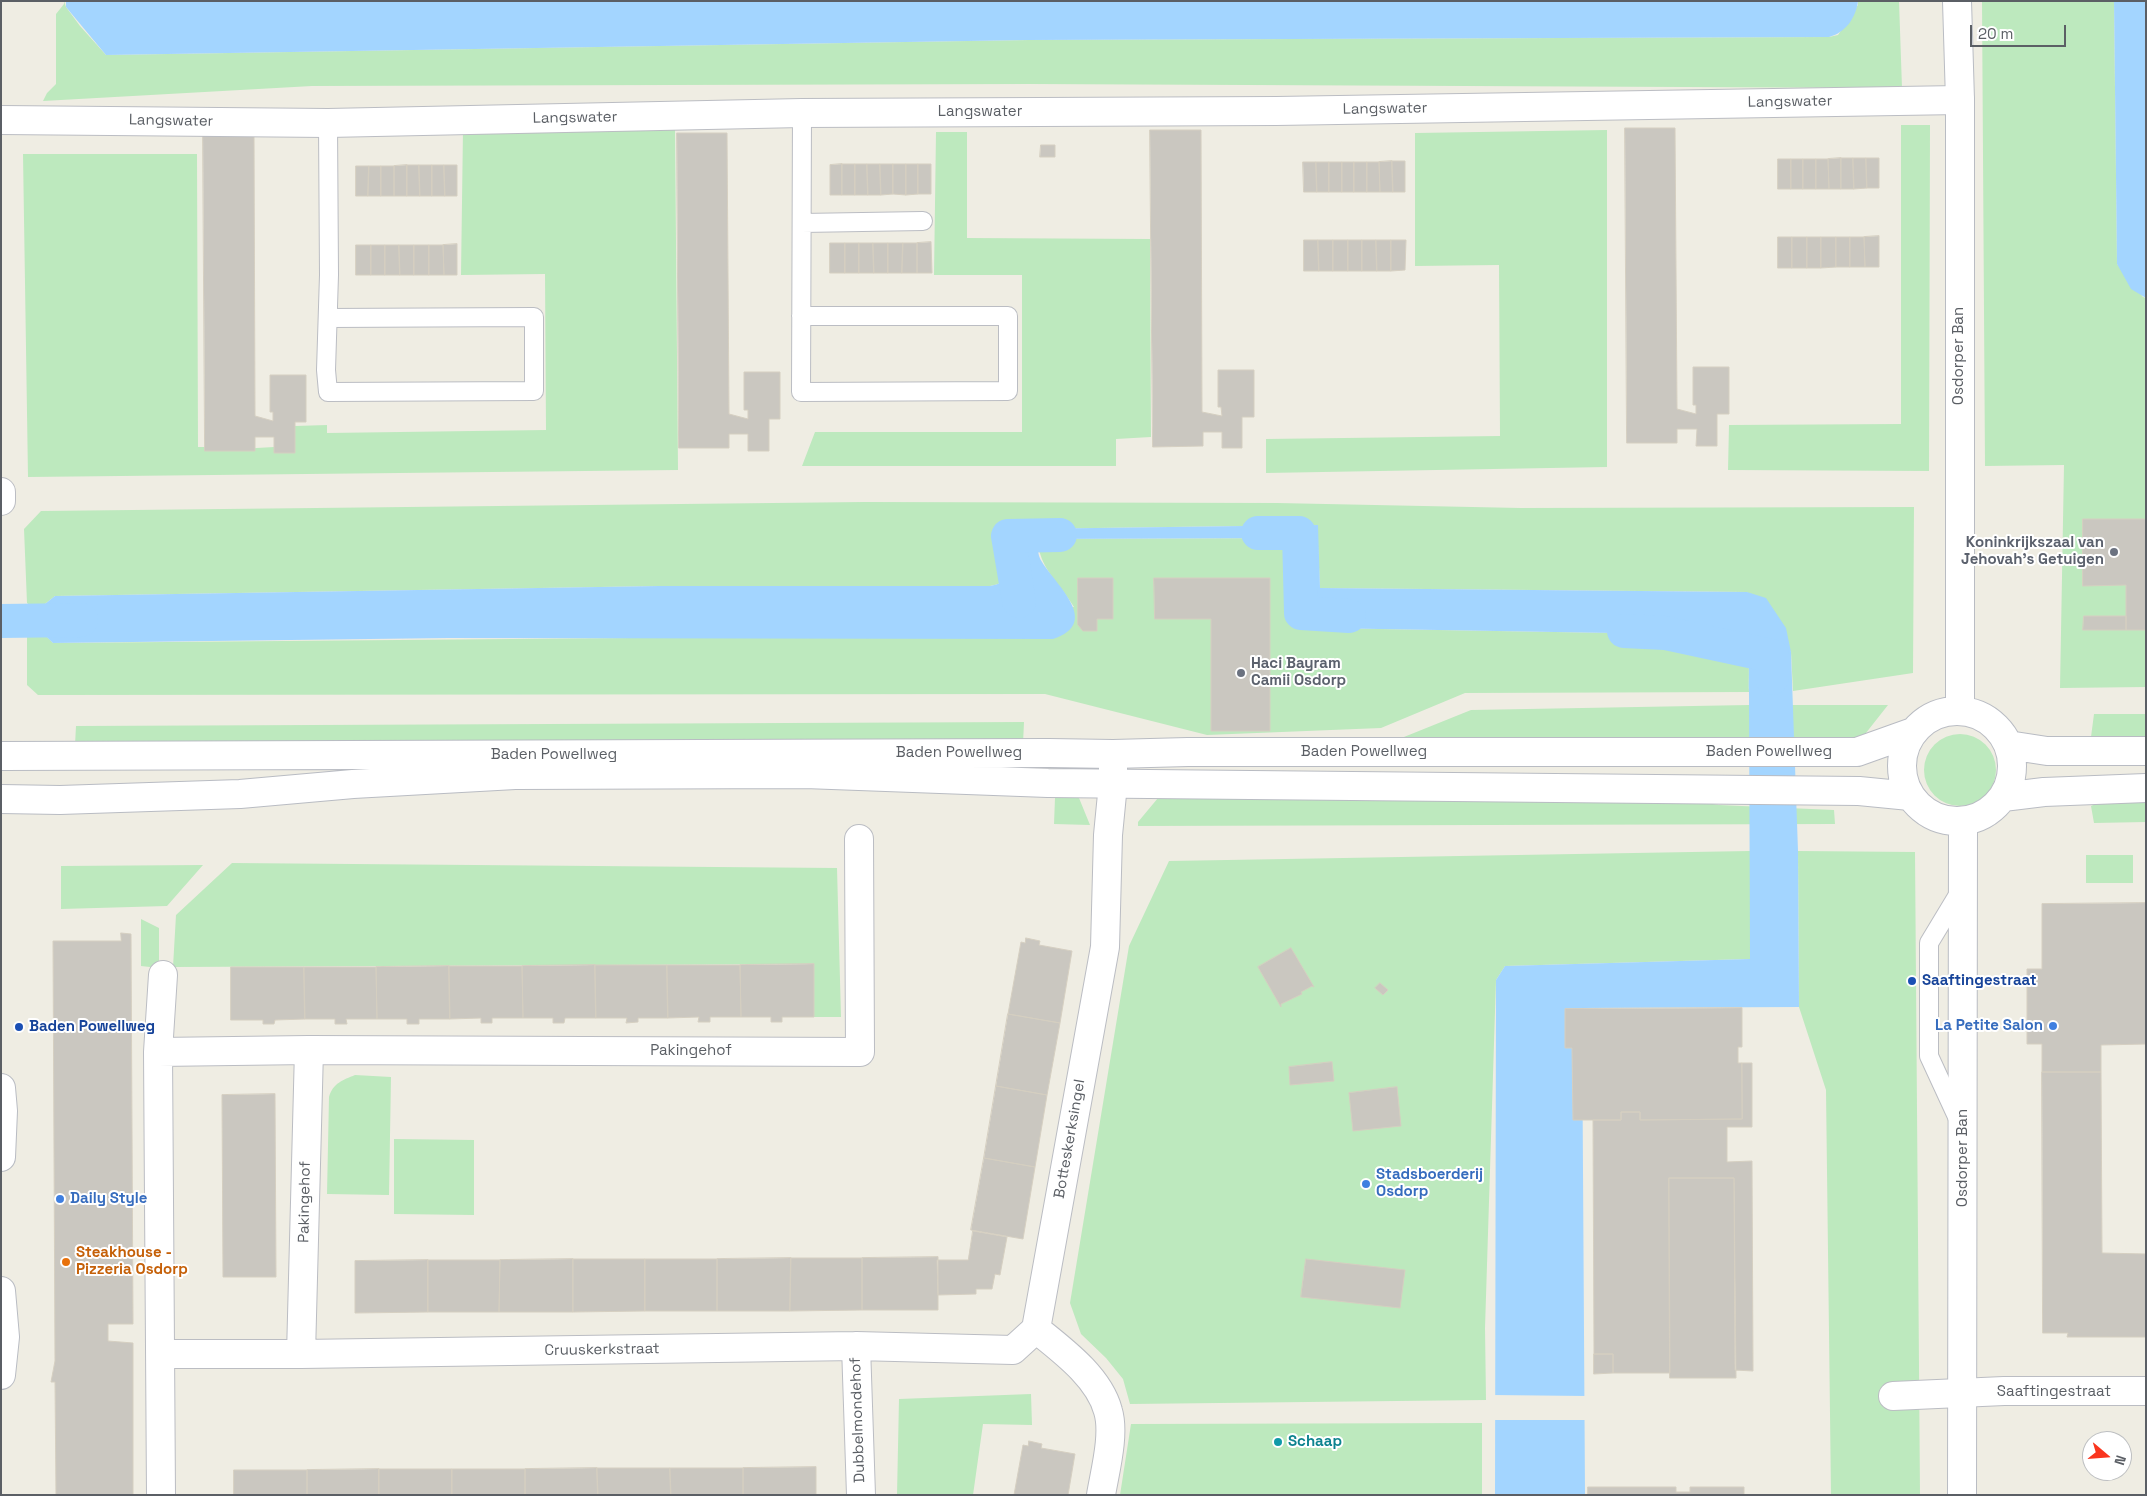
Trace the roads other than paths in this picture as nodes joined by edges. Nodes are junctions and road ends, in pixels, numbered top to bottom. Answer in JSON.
{"nodes":[{"id":1,"x":1957,"y":1,"type":"edge"},
{"id":2,"x":1960,"y":100,"type":"junction"},
{"id":3,"x":802,"y":113,"type":"junction"},
{"id":4,"x":1,"y":120,"type":"edge"},
{"id":5,"x":328,"y":123,"type":"junction"},
{"id":6,"x":923,"y":220,"type":"dead end"},
{"id":7,"x":802,"y":223,"type":"junction"},
{"id":8,"x":801,"y":316,"type":"junction"},
{"id":9,"x":328,"y":318,"type":"junction"},
{"id":10,"x":1,"y":492,"type":"edge"},
{"id":11,"x":1,"y":501,"type":"edge"},
{"id":12,"x":1960,"y":711,"type":"junction"},
{"id":13,"x":1913,"y":732,"type":"junction"},
{"id":14,"x":2008,"y":745,"type":"junction"},
{"id":15,"x":2146,"y":751,"type":"edge"},
{"id":16,"x":1113,"y":754,"type":"junction"},
{"id":17,"x":1,"y":756,"type":"edge"},
{"id":18,"x":1113,"y":784,"type":"junction"},
{"id":19,"x":2146,"y":788,"type":"edge"},
{"id":20,"x":1910,"y":796,"type":"junction"},
{"id":21,"x":2003,"y":797,"type":"junction"},
{"id":22,"x":1,"y":799,"type":"edge"},
{"id":23,"x":1963,"y":822,"type":"junction"},
{"id":24,"x":859,"y":839,"type":"dead end"},
{"id":25,"x":163,"y":975,"type":"dead end"},
{"id":26,"x":309,"y":1050,"type":"junction"},
{"id":27,"x":158,"y":1052,"type":"junction"},
{"id":28,"x":1,"y":1088,"type":"edge"},
{"id":29,"x":1,"y":1157,"type":"edge"},
{"id":30,"x":1,"y":1291,"type":"edge"},
{"id":31,"x":1036,"y":1329,"type":"junction"},
{"id":32,"x":856,"y":1346,"type":"junction"},
{"id":33,"x":160,"y":1354,"type":"junction"},
{"id":34,"x":301,"y":1354,"type":"junction"},
{"id":35,"x":1,"y":1375,"type":"edge"},
{"id":36,"x":2146,"y":1391,"type":"edge"},
{"id":37,"x":1963,"y":1392,"type":"junction"},
{"id":38,"x":1893,"y":1396,"type":"dead end"},
{"id":39,"x":1964,"y":1489,"type":"edge"},
{"id":40,"x":161,"y":1495,"type":"edge"},
{"id":41,"x":861,"y":1495,"type":"edge"},
{"id":42,"x":1101,"y":1495,"type":"edge"}],
"edges":[{"from":1,"to":2,"type":"street","name":"Osdorper Ban"},
{"from":2,"to":3,"type":"street","name":"Langswater"},
{"from":2,"to":12,"type":"street","name":"Osdorper Ban"},
{"from":3,"to":5,"type":"street","name":"Langswater"},
{"from":3,"to":7,"type":"lane"},
{"from":4,"to":5,"type":"street","name":"Langswater"},
{"from":5,"to":9,"type":"lane"},
{"from":6,"to":7,"type":"lane"},
{"from":7,"to":8,"type":"lane"},
{"from":8,"to":8,"type":"lane"},
{"from":9,"to":9,"type":"lane"},
{"from":10,"to":11,"type":"street"},
{"from":12,"to":13,"type":"street"},
{"from":12,"to":14,"type":"street"},
{"from":13,"to":16,"type":"street","name":"Baden Powellweg"},
{"from":13,"to":20,"type":"street"},
{"from":14,"to":15,"type":"street"},
{"from":14,"to":21,"type":"street"},
{"from":16,"to":17,"type":"street","name":"Baden Powellweg"},
{"from":16,"to":18,"type":"street","name":"Botteskerksingel"},
{"from":18,"to":20,"type":"street","name":"Baden Powellweg"},
{"from":18,"to":22,"type":"street","name":"Baden Powellweg"},
{"from":18,"to":31,"type":"street","name":"Botteskerksingel"},
{"from":19,"to":21,"type":"street"},
{"from":20,"to":23,"type":"street"},
{"from":21,"to":23,"type":"street"},
{"from":23,"to":37,"type":"street","name":"Osdorper Ban"},
{"from":24,"to":26,"type":"street","name":"Pakingehof"},
{"from":25,"to":27,"type":"street"},
{"from":26,"to":27,"type":"street","name":"Pakingehof"},
{"from":26,"to":34,"type":"street","name":"Pakingehof"},
{"from":27,"to":33,"type":"street"},
{"from":28,"to":29,"type":"street"},
{"from":30,"to":35,"type":"street"},
{"from":31,"to":32,"type":"street","name":"Cruuskerkstraat"},
{"from":31,"to":42,"type":"street"},
{"from":32,"to":34,"type":"street","name":"Cruuskerkstraat"},
{"from":32,"to":41,"type":"street","name":"Dubbelmondehof"},
{"from":33,"to":34,"type":"street","name":"Cruuskerkstraat"},
{"from":33,"to":40,"type":"street"},
{"from":36,"to":37,"type":"street","name":"Saaftingestraat"},
{"from":37,"to":38,"type":"street","name":"Saaftingestraat"},
{"from":37,"to":39,"type":"street","name":"Osdorper Ban"}]}
